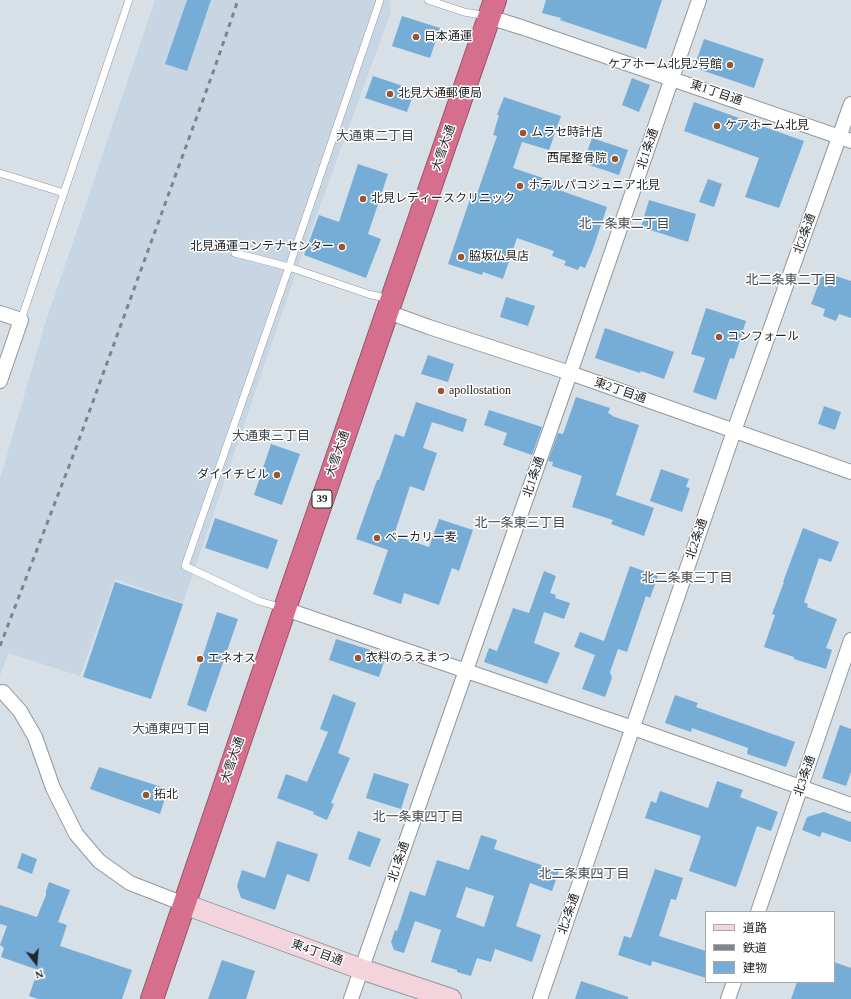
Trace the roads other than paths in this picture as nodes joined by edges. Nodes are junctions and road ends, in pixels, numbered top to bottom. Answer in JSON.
{"nodes":[{"id":1,"x":129,"y":0,"type":"edge"},
{"id":2,"x":380,"y":0,"type":"edge"},
{"id":3,"x":428,"y":0,"type":"edge"},
{"id":4,"x":699,"y":0,"type":"edge"},
{"id":5,"x":492,"y":8,"type":"edge"},
{"id":6,"x":672,"y":78,"type":"junction"},
{"id":7,"x":851,"y":104,"type":"edge"},
{"id":8,"x":845,"y":139,"type":"edge"},
{"id":9,"x":0,"y":173,"type":"edge"},
{"id":10,"x":64,"y":192,"type":"junction"},
{"id":11,"x":235,"y":253,"type":"dead end"},
{"id":12,"x":289,"y":267,"type":"junction"},
{"id":13,"x":390,"y":306,"type":"junction"},
{"id":14,"x":0,"y":313,"type":"edge"},
{"id":15,"x":21,"y":320,"type":"junction"},
{"id":16,"x":570,"y":373,"type":"junction"},
{"id":17,"x":0,"y":381,"type":"edge"},
{"id":18,"x":734,"y":431,"type":"junction"},
{"id":19,"x":851,"y":472,"type":"edge"},
{"id":20,"x":285,"y":609,"type":"junction"},
{"id":21,"x":851,"y":640,"type":"edge"},
{"id":22,"x":466,"y":670,"type":"junction"},
{"id":23,"x":3,"y":692,"type":"dead end"},
{"id":24,"x":633,"y":728,"type":"junction"},
{"id":25,"x":801,"y":787,"type":"junction"},
{"id":26,"x":851,"y":805,"type":"edge"},
{"id":27,"x":184,"y":904,"type":"junction"},
{"id":28,"x":758,"y":911,"type":"edge"},
{"id":29,"x":361,"y":969,"type":"junction"},
{"id":30,"x":734,"y":983,"type":"edge"},
{"id":31,"x":152,"y":999,"type":"edge"},
{"id":32,"x":351,"y":999,"type":"edge"},
{"id":33,"x":451,"y":999,"type":"edge"},
{"id":34,"x":540,"y":999,"type":"edge"},
{"id":35,"x":728,"y":999,"type":"edge"}],
"edges":[{"from":1,"to":10,"type":"lane"},
{"from":2,"to":12,"type":"lane"},
{"from":3,"to":5,"type":"lane"},
{"from":4,"to":6,"type":"street","name":"北1条通"},
{"from":5,"to":6,"type":"street","name":"東1丁目通"},
{"from":5,"to":13,"type":"highway","name":"大雪大通","number":"39"},
{"from":6,"to":8,"type":"street","name":"東1丁目通"},
{"from":6,"to":16,"type":"street","name":"北1条通"},
{"from":7,"to":8,"type":"street","name":"北2条通"},
{"from":8,"to":18,"type":"street","name":"北2条通"},
{"from":9,"to":10,"type":"lane"},
{"from":10,"to":15,"type":"lane"},
{"from":11,"to":12,"type":"lane"},
{"from":12,"to":13,"type":"lane"},
{"from":12,"to":20,"type":"lane"},
{"from":13,"to":16,"type":"street","name":"東2丁目通"},
{"from":13,"to":20,"type":"highway","name":"大雪大通","number":"39"},
{"from":14,"to":15,"type":"street"},
{"from":15,"to":17,"type":"street"},
{"from":16,"to":18,"type":"street","name":"東2丁目通"},
{"from":16,"to":22,"type":"street","name":"北1条通"},
{"from":18,"to":19,"type":"street","name":"東2丁目通"},
{"from":18,"to":24,"type":"street","name":"北2条通"},
{"from":20,"to":22,"type":"street"},
{"from":20,"to":27,"type":"highway","name":"大雪大通","number":"39"},
{"from":21,"to":25,"type":"street","name":"北3条通"},
{"from":22,"to":24,"type":"street"},
{"from":22,"to":29,"type":"street","name":"北1条通"},
{"from":23,"to":27,"type":"street"},
{"from":24,"to":25,"type":"street"},
{"from":24,"to":34,"type":"street","name":"北2条通"},
{"from":25,"to":26,"type":"street"},
{"from":25,"to":28,"type":"street","name":"北3条通"},
{"from":27,"to":29,"type":"street","name":"東4丁目通"},
{"from":27,"to":31,"type":"highway","name":"大雪大通","number":"39"},
{"from":29,"to":32,"type":"street","name":"北1条通"},
{"from":29,"to":33,"type":"street","name":"東4丁目通"},
{"from":30,"to":35,"type":"street"}]}
